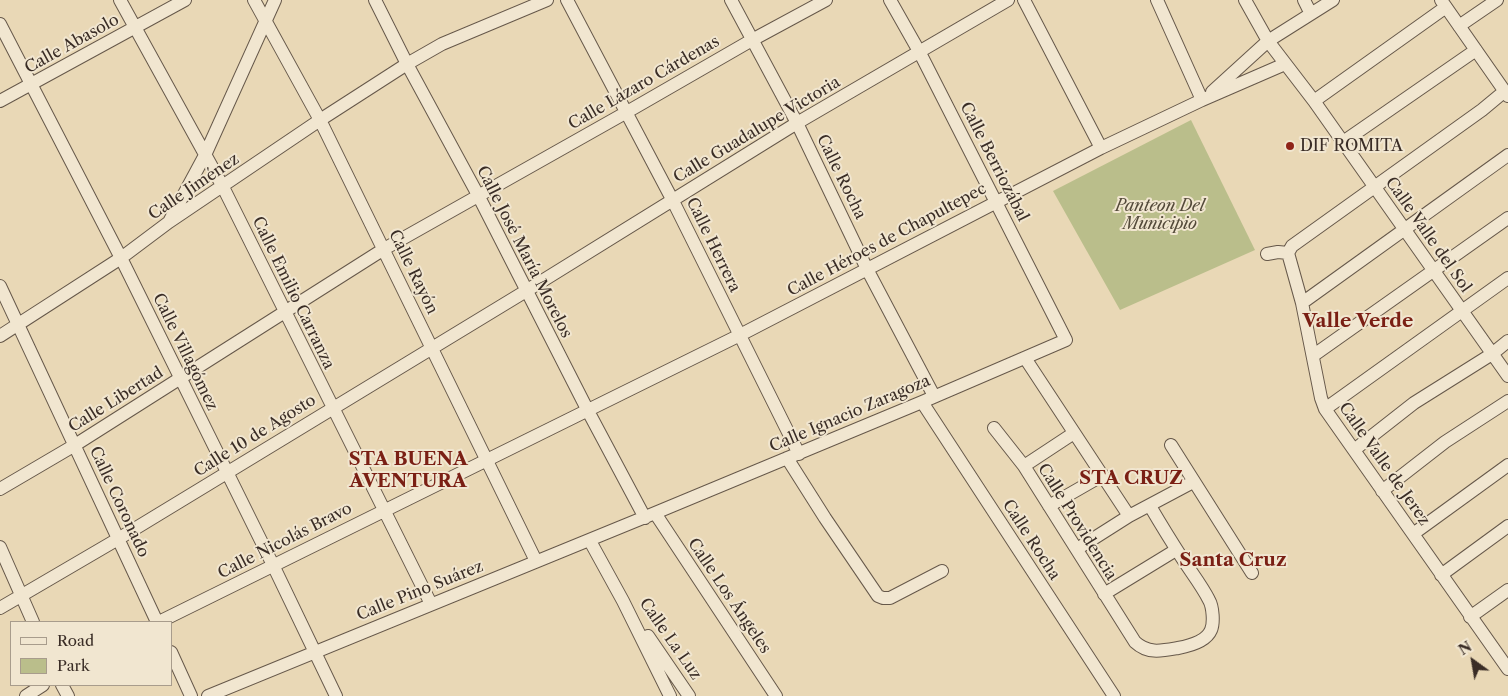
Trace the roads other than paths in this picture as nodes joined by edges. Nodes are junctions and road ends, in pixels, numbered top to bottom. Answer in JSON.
{"nodes":[{"id":1,"x":120,"y":0,"type":"edge"},
{"id":2,"x":185,"y":0,"type":"edge"},
{"id":3,"x":254,"y":0,"type":"edge"},
{"id":4,"x":275,"y":0,"type":"edge"},
{"id":5,"x":375,"y":0,"type":"edge"},
{"id":6,"x":547,"y":0,"type":"edge"},
{"id":7,"x":567,"y":0,"type":"edge"},
{"id":8,"x":731,"y":0,"type":"edge"},
{"id":9,"x":826,"y":0,"type":"edge"},
{"id":10,"x":890,"y":0,"type":"edge"},
{"id":11,"x":1008,"y":0,"type":"edge"},
{"id":12,"x":1024,"y":0,"type":"edge"},
{"id":13,"x":1157,"y":0,"type":"edge"},
{"id":14,"x":1245,"y":0,"type":"edge"},
{"id":15,"x":1304,"y":0,"type":"edge"},
{"id":16,"x":1333,"y":0,"type":"edge"},
{"id":17,"x":1497,"y":0,"type":"edge"},
{"id":18,"x":1444,"y":4,"type":"edge"},
{"id":19,"x":1311,"y":14,"type":"junction"},
{"id":20,"x":266,"y":21,"type":"junction"},
{"id":21,"x":0,"y":24,"type":"edge"},
{"id":22,"x":1459,"y":26,"type":"junction"},
{"id":23,"x":134,"y":28,"type":"junction"},
{"id":24,"x":752,"y":40,"type":"junction"},
{"id":25,"x":1268,"y":41,"type":"junction"},
{"id":26,"x":1476,"y":50,"type":"junction"},
{"id":27,"x":920,"y":53,"type":"junction"},
{"id":28,"x":407,"y":64,"type":"junction"},
{"id":29,"x":1285,"y":64,"type":"junction"},
{"id":30,"x":30,"y":85,"type":"junction"},
{"id":31,"x":1506,"y":94,"type":"edge"},
{"id":32,"x":1202,"y":100,"type":"junction"},
{"id":33,"x":0,"y":101,"type":"edge"},
{"id":34,"x":1314,"y":101,"type":"junction"},
{"id":35,"x":627,"y":112,"type":"junction"},
{"id":36,"x":320,"y":120,"type":"junction"},
{"id":37,"x":797,"y":123,"type":"junction"},
{"id":38,"x":1342,"y":142,"type":"junction"},
{"id":39,"x":1101,"y":148,"type":"junction"},
{"id":40,"x":205,"y":155,"type":"junction"},
{"id":41,"x":1508,"y":155,"type":"edge"},
{"id":42,"x":1374,"y":186,"type":"junction"},
{"id":43,"x":223,"y":187,"type":"junction"},
{"id":44,"x":478,"y":195,"type":"junction"},
{"id":45,"x":673,"y":201,"type":"junction"},
{"id":46,"x":996,"y":201,"type":"junction"},
{"id":47,"x":1508,"y":218,"type":"edge"},
{"id":48,"x":169,"y":222,"type":"junction"},
{"id":49,"x":1404,"y":229,"type":"junction"},
{"id":50,"x":384,"y":249,"type":"junction"},
{"id":51,"x":1288,"y":253,"type":"junction"},
{"id":52,"x":1267,"y":254,"type":"dead end"},
{"id":53,"x":121,"y":258,"type":"junction"},
{"id":54,"x":868,"y":269,"type":"junction"},
{"id":55,"x":1433,"y":271,"type":"junction"},
{"id":56,"x":1508,"y":278,"type":"edge"},
{"id":57,"x":0,"y":286,"type":"edge"},
{"id":58,"x":526,"y":291,"type":"junction"},
{"id":59,"x":1302,"y":303,"type":"junction"},
{"id":60,"x":1462,"y":311,"type":"junction"},
{"id":61,"x":284,"y":312,"type":"junction"},
{"id":62,"x":18,"y":324,"type":"junction"},
{"id":63,"x":740,"y":335,"type":"junction"},
{"id":64,"x":0,"y":336,"type":"edge"},
{"id":65,"x":1066,"y":340,"type":"joint"},
{"id":66,"x":1508,"y":341,"type":"edge"},
{"id":67,"x":431,"y":347,"type":"junction"},
{"id":68,"x":1492,"y":354,"type":"junction"},
{"id":69,"x":1314,"y":356,"type":"junction"},
{"id":70,"x":1025,"y":358,"type":"junction"},
{"id":71,"x":1508,"y":376,"type":"edge"},
{"id":72,"x":180,"y":379,"type":"junction"},
{"id":73,"x":934,"y":396,"type":"junction"},
{"id":74,"x":922,"y":402,"type":"junction"},
{"id":75,"x":1508,"y":402,"type":"edge"},
{"id":76,"x":332,"y":408,"type":"junction"},
{"id":77,"x":1325,"y":409,"type":"junction"},
{"id":78,"x":588,"y":411,"type":"junction"},
{"id":79,"x":994,"y":428,"type":"dead end"},
{"id":80,"x":1074,"y":433,"type":"junction"},
{"id":81,"x":74,"y":445,"type":"junction"},
{"id":82,"x":1171,"y":445,"type":"dead end"},
{"id":83,"x":1354,"y":450,"type":"junction"},
{"id":84,"x":793,"y":456,"type":"junction"},
{"id":85,"x":487,"y":460,"type":"junction"},
{"id":86,"x":1508,"y":465,"type":"edge"},
{"id":87,"x":1024,"y":466,"type":"junction"},
{"id":88,"x":227,"y":473,"type":"junction"},
{"id":89,"x":1103,"y":475,"type":"junction"},
{"id":90,"x":1193,"y":482,"type":"junction"},
{"id":91,"x":0,"y":489,"type":"edge"},
{"id":92,"x":1382,"y":491,"type":"junction"},
{"id":93,"x":1049,"y":506,"type":"junction"},
{"id":94,"x":1150,"y":506,"type":"junction"},
{"id":95,"x":383,"y":510,"type":"junction"},
{"id":96,"x":650,"y":516,"type":"junction"},
{"id":97,"x":1129,"y":516,"type":"junction"},
{"id":98,"x":1508,"y":526,"type":"edge"},
{"id":99,"x":1413,"y":534,"type":"junction"},
{"id":100,"x":118,"y":539,"type":"junction"},
{"id":101,"x":590,"y":541,"type":"junction"},
{"id":102,"x":0,"y":548,"type":"edge"},
{"id":103,"x":1077,"y":548,"type":"junction"},
{"id":104,"x":1176,"y":550,"type":"junction"},
{"id":105,"x":536,"y":561,"type":"junction"},
{"id":106,"x":273,"y":565,"type":"junction"},
{"id":107,"x":942,"y":571,"type":"dead end"},
{"id":108,"x":1252,"y":573,"type":"dead end"},
{"id":109,"x":1441,"y":575,"type":"junction"},
{"id":110,"x":1508,"y":590,"type":"edge"},
{"id":111,"x":1104,"y":594,"type":"junction"},
{"id":112,"x":21,"y":596,"type":"junction"},
{"id":113,"x":623,"y":601,"type":"junction"},
{"id":114,"x":431,"y":604,"type":"junction"},
{"id":115,"x":0,"y":608,"type":"edge"},
{"id":116,"x":1470,"y":617,"type":"junction"},
{"id":117,"x":33,"y":621,"type":"edge"},
{"id":118,"x":158,"y":621,"type":"edge"},
{"id":119,"x":160,"y":621,"type":"edge"},
{"id":120,"x":315,"y":652,"type":"junction"},
{"id":121,"x":172,"y":654,"type":"edge"},
{"id":122,"x":1507,"y":664,"type":"edge"},
{"id":123,"x":41,"y":686,"type":"edge"},
{"id":124,"x":686,"y":692,"type":"edge"},
{"id":125,"x":26,"y":696,"type":"edge"},
{"id":126,"x":191,"y":696,"type":"edge"},
{"id":127,"x":208,"y":696,"type":"edge"},
{"id":128,"x":336,"y":696,"type":"edge"},
{"id":129,"x":671,"y":696,"type":"edge"},
{"id":130,"x":776,"y":696,"type":"edge"},
{"id":131,"x":1114,"y":696,"type":"edge"}],
"edges":[{"from":1,"to":23,"type":"street","name":"Calle Emilio Carranza"},
{"from":2,"to":23,"type":"street","name":"Calle Abasolo"},
{"from":3,"to":20,"type":"street","name":"Calle Rayón"},
{"from":4,"to":20,"type":"street"},
{"from":5,"to":28,"type":"street","name":"Calle José María Morelos"},
{"from":6,"to":28,"type":"street","name":"Calle Jiménez"},
{"from":7,"to":35,"type":"street","name":"Calle Herrera"},
{"from":8,"to":24,"type":"street","name":"Calle Rocha"},
{"from":9,"to":24,"type":"street","name":"Calle Lázaro Cárdenas"},
{"from":10,"to":27,"type":"street","name":"Calle Berriozábal"},
{"from":11,"to":27,"type":"street","name":"Calle Guadalupe Victoria"},
{"from":12,"to":39,"type":"street"},
{"from":13,"to":32,"type":"street"},
{"from":14,"to":25,"type":"street","name":"Calle Valle del Sol"},
{"from":15,"to":19,"type":"street"},
{"from":16,"to":19,"type":"street"},
{"from":17,"to":22,"type":"street"},
{"from":18,"to":22,"type":"street"},
{"from":18,"to":34,"type":"street"},
{"from":19,"to":25,"type":"street"},
{"from":20,"to":36,"type":"street","name":"Calle Rayón"},
{"from":20,"to":40,"type":"street"},
{"from":21,"to":30,"type":"street","name":"Calle Villagómez"},
{"from":22,"to":26,"type":"street"},
{"from":23,"to":30,"type":"street","name":"Calle Abasolo"},
{"from":23,"to":40,"type":"street","name":"Calle Emilio Carranza"},
{"from":24,"to":35,"type":"street","name":"Calle Lázaro Cárdenas"},
{"from":24,"to":37,"type":"street","name":"Calle Rocha"},
{"from":25,"to":29,"type":"street","name":"Calle Valle del Sol"},
{"from":25,"to":32,"type":"street"},
{"from":26,"to":31,"type":"street"},
{"from":26,"to":38,"type":"street"},
{"from":27,"to":37,"type":"street","name":"Calle Guadalupe Victoria"},
{"from":27,"to":46,"type":"street","name":"Calle Berriozábal"},
{"from":28,"to":36,"type":"street","name":"Calle Jiménez"},
{"from":28,"to":44,"type":"street","name":"Calle José María Morelos"},
{"from":29,"to":32,"type":"street"},
{"from":29,"to":34,"type":"street","name":"Calle Valle del Sol"},
{"from":30,"to":33,"type":"street","name":"Calle Abasolo"},
{"from":30,"to":53,"type":"street","name":"Calle Villagómez"},
{"from":31,"to":42,"type":"street"},
{"from":32,"to":39,"type":"street","name":"Calle Héroes de Chapultepec"},
{"from":34,"to":38,"type":"street","name":"Calle Valle del Sol"},
{"from":35,"to":44,"type":"street","name":"Calle Lázaro Cárdenas"},
{"from":35,"to":45,"type":"street","name":"Calle Herrera"},
{"from":36,"to":43,"type":"street","name":"Calle Jiménez"},
{"from":36,"to":50,"type":"street","name":"Calle Rayón"},
{"from":37,"to":45,"type":"street","name":"Calle Guadalupe Victoria"},
{"from":37,"to":54,"type":"street","name":"Calle Rocha"},
{"from":38,"to":42,"type":"street","name":"Calle Valle del Sol"},
{"from":39,"to":46,"type":"street","name":"Calle Héroes de Chapultepec"},
{"from":40,"to":43,"type":"street","name":"Calle Emilio Carranza"},
{"from":40,"to":48,"type":"street"},
{"from":41,"to":49,"type":"street"},
{"from":42,"to":49,"type":"street","name":"Calle Valle del Sol"},
{"from":42,"to":51,"type":"street"},
{"from":43,"to":48,"type":"street","name":"Calle Jiménez"},
{"from":43,"to":61,"type":"street","name":"Calle Emilio Carranza"},
{"from":44,"to":50,"type":"street","name":"Calle Libertad"},
{"from":44,"to":58,"type":"street","name":"Calle José María Morelos"},
{"from":45,"to":58,"type":"street","name":"Calle Guadalupe Victoria"},
{"from":45,"to":63,"type":"street","name":"Calle Herrera"},
{"from":46,"to":54,"type":"street","name":"Calle Héroes de Chapultepec"},
{"from":46,"to":65,"type":"street","name":"Calle Berriozábal"},
{"from":47,"to":55,"type":"street"},
{"from":48,"to":53,"type":"street","name":"Calle Jiménez"},
{"from":49,"to":55,"type":"street","name":"Calle Valle del Sol"},
{"from":49,"to":59,"type":"street"},
{"from":50,"to":61,"type":"street","name":"Calle Libertad"},
{"from":50,"to":67,"type":"street","name":"Calle Rayón"},
{"from":51,"to":52,"type":"street"},
{"from":51,"to":59,"type":"street","name":"Calle Valle de Jerez"},
{"from":53,"to":62,"type":"street","name":"Calle Jiménez"},
{"from":53,"to":72,"type":"street","name":"Calle Villagómez"},
{"from":54,"to":63,"type":"street","name":"Calle Héroes de Chapultepec"},
{"from":54,"to":73,"type":"street","name":"Calle Rocha"},
{"from":55,"to":60,"type":"street","name":"Calle Valle del Sol"},
{"from":55,"to":69,"type":"street"},
{"from":56,"to":60,"type":"street"},
{"from":57,"to":62,"type":"street","name":"Calle Coronado"},
{"from":58,"to":67,"type":"street","name":"Calle 10 de Agosto"},
{"from":58,"to":78,"type":"street","name":"Calle José María Morelos"},
{"from":59,"to":69,"type":"street","name":"Calle Valle de Jerez"},
{"from":60,"to":68,"type":"street","name":"Calle Valle del Sol"},
{"from":60,"to":77,"type":"street"},
{"from":61,"to":72,"type":"street","name":"Calle Libertad"},
{"from":61,"to":76,"type":"street","name":"Calle Emilio Carranza"},
{"from":62,"to":64,"type":"street","name":"Calle Jiménez"},
{"from":62,"to":81,"type":"street","name":"Calle Coronado"},
{"from":63,"to":78,"type":"street","name":"Calle Héroes de Chapultepec"},
{"from":63,"to":84,"type":"street","name":"Calle Herrera"},
{"from":65,"to":70,"type":"street","name":"Calle Ignacio Zaragoza"},
{"from":66,"to":68,"type":"street"},
{"from":67,"to":76,"type":"street","name":"Calle 10 de Agosto"},
{"from":67,"to":85,"type":"street","name":"Calle Rayón"},
{"from":68,"to":71,"type":"street","name":"Calle Valle del Sol"},
{"from":68,"to":83,"type":"street"},
{"from":69,"to":77,"type":"street","name":"Calle Valle de Jerez"},
{"from":70,"to":73,"type":"street","name":"Calle Ignacio Zaragoza"},
{"from":70,"to":80,"type":"street"},
{"from":72,"to":81,"type":"street","name":"Calle Libertad"},
{"from":72,"to":88,"type":"street","name":"Calle Villagómez"},
{"from":73,"to":74,"type":"street","name":"Calle Ignacio Zaragoza"},
{"from":74,"to":84,"type":"street","name":"Calle Ignacio Zaragoza"},
{"from":74,"to":131,"type":"street","name":"Calle Rocha"},
{"from":75,"to":92,"type":"street"},
{"from":76,"to":88,"type":"street","name":"Calle 10 de Agosto"},
{"from":76,"to":95,"type":"street","name":"Calle Emilio Carranza"},
{"from":77,"to":83,"type":"street","name":"Calle Valle de Jerez"},
{"from":78,"to":85,"type":"street","name":"Calle Nicolás Bravo"},
{"from":78,"to":96,"type":"street","name":"Calle José María Morelos"},
{"from":79,"to":87,"type":"street","name":"Calle Providencia"},
{"from":80,"to":87,"type":"street"},
{"from":80,"to":89,"type":"street"},
{"from":81,"to":91,"type":"street","name":"Calle Libertad"},
{"from":81,"to":100,"type":"street","name":"Calle Coronado"},
{"from":82,"to":90,"type":"street"},
{"from":83,"to":92,"type":"street","name":"Calle Valle de Jerez"},
{"from":84,"to":96,"type":"street","name":"Calle Ignacio Zaragoza"},
{"from":84,"to":107,"type":"street","name":"Calle Herrera"},
{"from":85,"to":95,"type":"street","name":"Calle Nicolás Bravo"},
{"from":85,"to":105,"type":"street","name":"Calle Rayón"},
{"from":86,"to":99,"type":"street"},
{"from":87,"to":93,"type":"street","name":"Calle Providencia"},
{"from":88,"to":100,"type":"street","name":"Calle 10 de Agosto"},
{"from":88,"to":106,"type":"street","name":"Calle Villagómez"},
{"from":89,"to":93,"type":"street"},
{"from":89,"to":97,"type":"street"},
{"from":90,"to":94,"type":"street"},
{"from":90,"to":108,"type":"street"},
{"from":92,"to":99,"type":"street","name":"Calle Valle de Jerez"},
{"from":93,"to":103,"type":"street","name":"Calle Providencia"},
{"from":94,"to":97,"type":"street"},
{"from":94,"to":104,"type":"street"},
{"from":95,"to":106,"type":"street","name":"Calle Nicolás Bravo"},
{"from":95,"to":114,"type":"street","name":"Calle Emilio Carranza"},
{"from":96,"to":101,"type":"street","name":"Calle Pino Suárez"},
{"from":96,"to":130,"type":"street","name":"Calle Los Ángeles"},
{"from":97,"to":103,"type":"street"},
{"from":98,"to":109,"type":"street"},
{"from":99,"to":109,"type":"street","name":"Calle Valle de Jerez"},
{"from":100,"to":112,"type":"street","name":"Calle 10 de Agosto"},
{"from":100,"to":118,"type":"street","name":"Calle Coronado"},
{"from":101,"to":105,"type":"street","name":"Calle Pino Suárez"},
{"from":101,"to":113,"type":"street","name":"Calle La Luz"},
{"from":102,"to":112,"type":"street"},
{"from":103,"to":111,"type":"street","name":"Calle Providencia"},
{"from":104,"to":111,"type":"street"},
{"from":104,"to":111,"type":"street"},
{"from":105,"to":114,"type":"street","name":"Calle Pino Suárez"},
{"from":106,"to":119,"type":"street","name":"Calle Nicolás Bravo"},
{"from":106,"to":120,"type":"street","name":"Calle Villagómez"},
{"from":109,"to":116,"type":"street","name":"Calle Valle de Jerez"},
{"from":110,"to":116,"type":"street"},
{"from":112,"to":115,"type":"street","name":"Calle 10 de Agosto"},
{"from":112,"to":117,"type":"street"},
{"from":113,"to":124,"type":"street","name":"Calle La Luz"},
{"from":113,"to":129,"type":"street","name":"Calle La Luz"},
{"from":114,"to":120,"type":"street","name":"Calle Pino Suárez"},
{"from":116,"to":122,"type":"street","name":"Calle Valle de Jerez"},
{"from":120,"to":127,"type":"street","name":"Calle Pino Suárez"},
{"from":120,"to":128,"type":"street","name":"Calle Villagómez"},
{"from":121,"to":126,"type":"street"},
{"from":123,"to":125,"type":"street"},
{"from":124,"to":129,"type":"street"}]}
